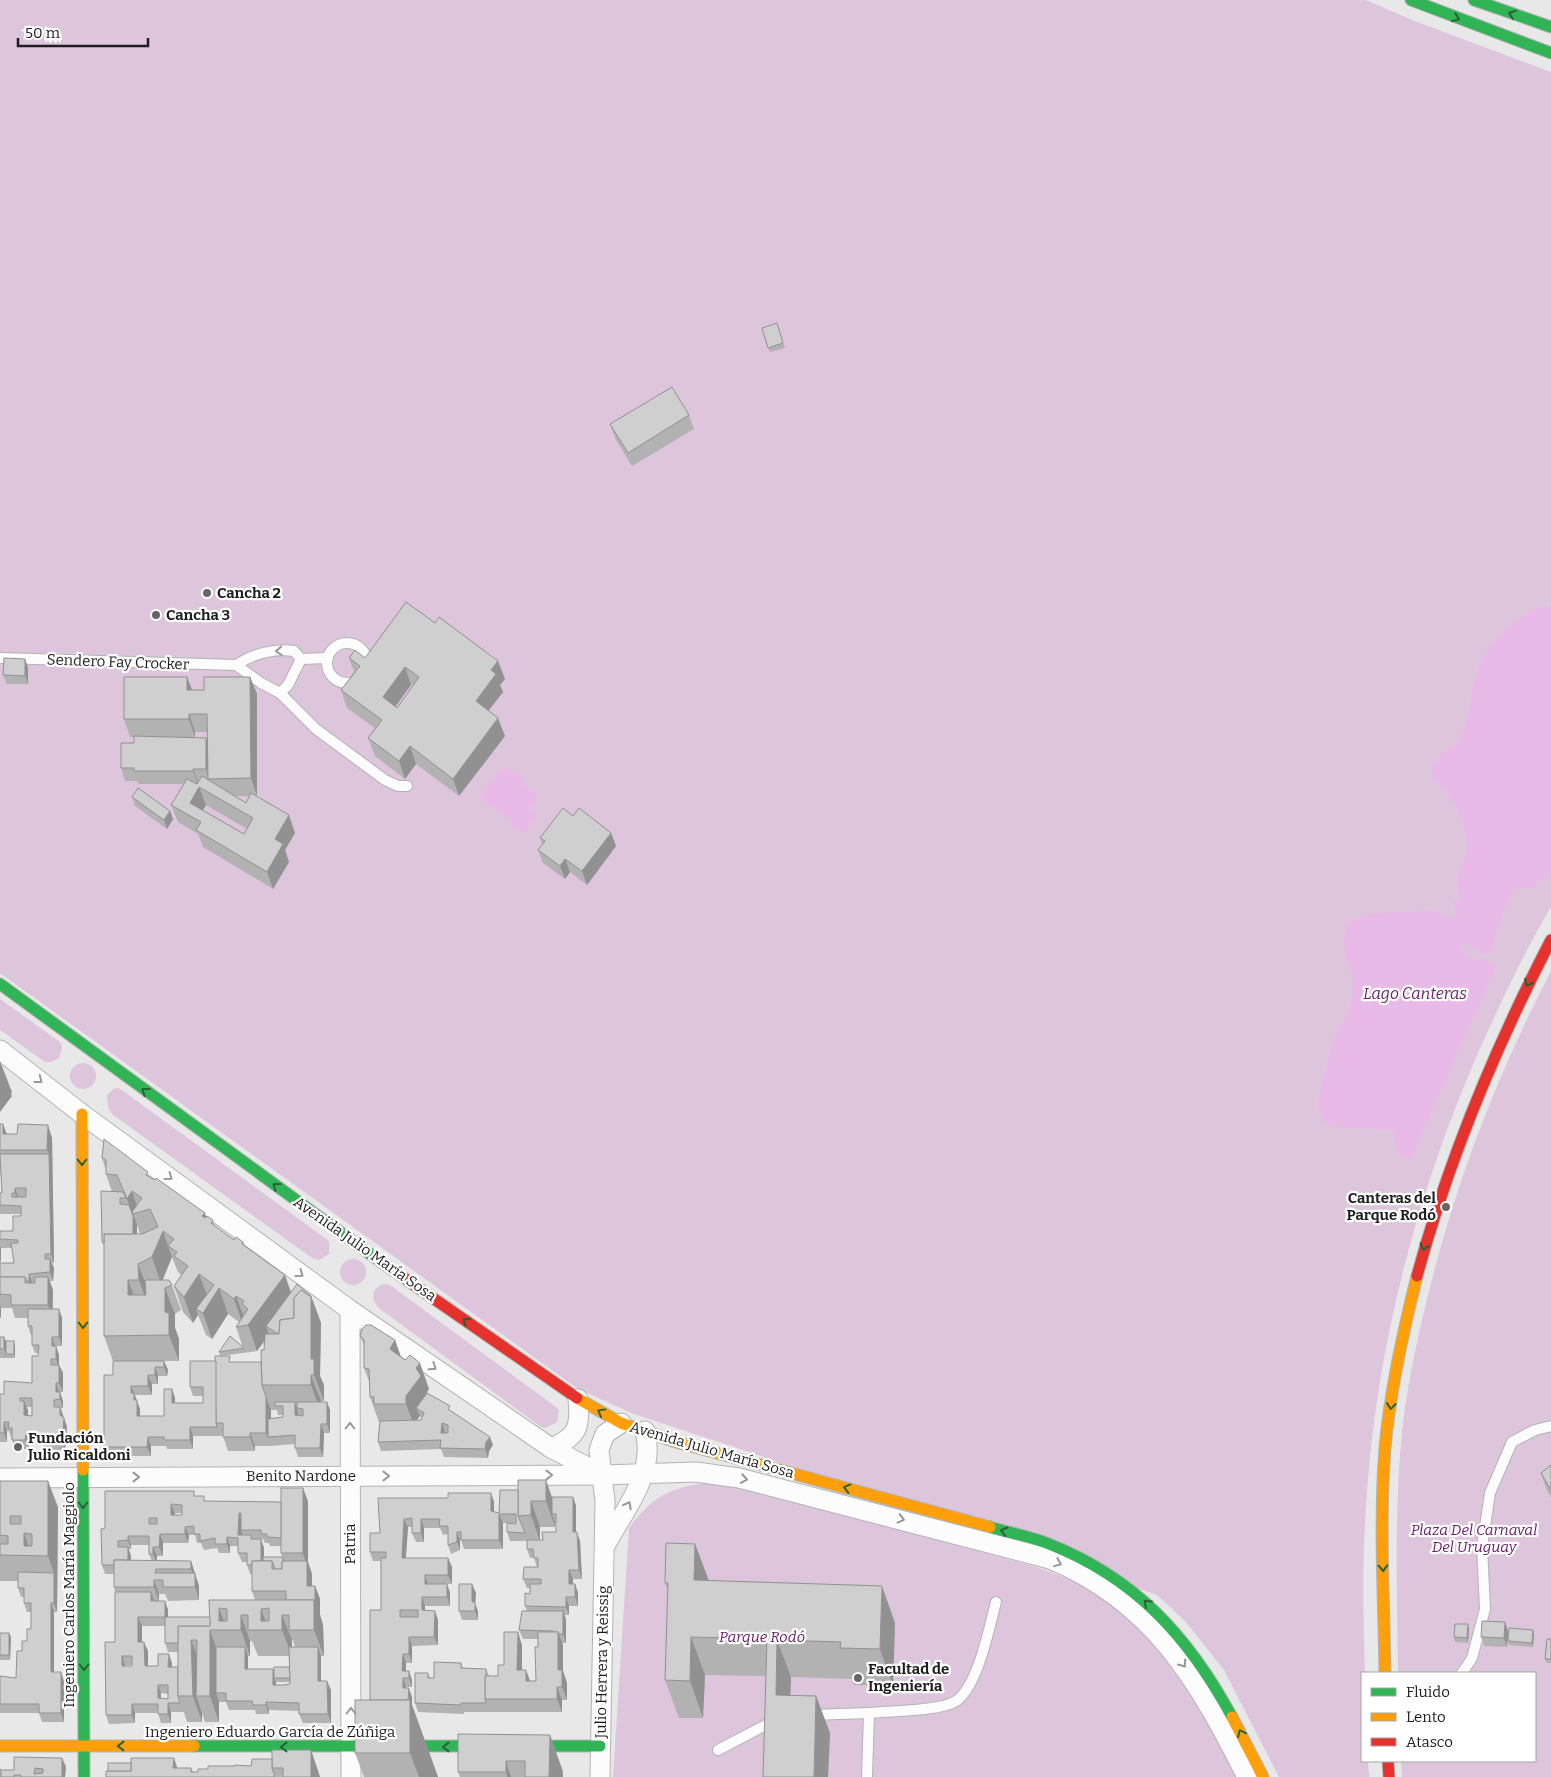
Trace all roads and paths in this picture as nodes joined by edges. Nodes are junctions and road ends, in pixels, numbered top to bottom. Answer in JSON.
{"nodes":[{"id":1,"x":1411,"y":0,"type":"edge"},
{"id":2,"x":1474,"y":0,"type":"edge"},
{"id":3,"x":1551,"y":27,"type":"edge"},
{"id":4,"x":1551,"y":53,"type":"edge"},
{"id":5,"x":0,"y":658,"type":"edge"},
{"id":6,"x":328,"y":658,"type":"dead end"},
{"id":7,"x":301,"y":660,"type":"junction"},
{"id":8,"x":236,"y":665,"type":"junction"},
{"id":9,"x":280,"y":693,"type":"junction"},
{"id":10,"x":407,"y":786,"type":"dead end"},
{"id":11,"x":1551,"y":940,"type":"edge"},
{"id":12,"x":0,"y":984,"type":"edge"},
{"id":13,"x":0,"y":1050,"type":"edge"},
{"id":14,"x":82,"y":1114,"type":"junction"},
{"id":15,"x":350,"y":1310,"type":"junction"},
{"id":16,"x":578,"y":1400,"type":"junction"},
{"id":17,"x":621,"y":1423,"type":"junction"},
{"id":18,"x":1551,"y":1426,"type":"edge"},
{"id":19,"x":645,"y":1431,"type":"junction"},
{"id":20,"x":550,"y":1448,"type":"junction"},
{"id":21,"x":645,"y":1474,"type":"junction"},
{"id":22,"x":603,"y":1475,"type":"junction"},
{"id":23,"x":350,"y":1476,"type":"junction"},
{"id":24,"x":83,"y":1477,"type":"junction"},
{"id":25,"x":0,"y":1478,"type":"edge"},
{"id":26,"x":604,"y":1548,"type":"junction"},
{"id":27,"x":996,"y":1602,"type":"dead end"},
{"id":28,"x":1386,"y":1672,"type":"edge"},
{"id":29,"x":1463,"y":1672,"type":"edge"},
{"id":30,"x":869,"y":1713,"type":"junction"},
{"id":31,"x":801,"y":1715,"type":"edge"},
{"id":32,"x":777,"y":1719,"type":"edge"},
{"id":33,"x":0,"y":1746,"type":"edge"},
{"id":34,"x":84,"y":1746,"type":"junction"},
{"id":35,"x":600,"y":1746,"type":"junction"},
{"id":36,"x":351,"y":1747,"type":"junction"},
{"id":37,"x":718,"y":1750,"type":"dead end"},
{"id":38,"x":1388,"y":1762,"type":"edge"},
{"id":39,"x":84,"y":1777,"type":"edge"},
{"id":40,"x":351,"y":1777,"type":"edge"},
{"id":41,"x":600,"y":1777,"type":"edge"},
{"id":42,"x":867,"y":1777,"type":"edge"},
{"id":43,"x":1247,"y":1777,"type":"edge"},
{"id":44,"x":1263,"y":1777,"type":"edge"},
{"id":45,"x":1389,"y":1777,"type":"edge"}],
"edges":[{"from":1,"to":4,"type":"street","one_way":true},
{"from":3,"to":2,"type":"street","one_way":true},
{"from":5,"to":8,"type":"lane","name":"Sendero Fay Crocker"},
{"from":6,"to":7,"type":"lane"},
{"from":7,"to":8,"type":"lane","name":"Sendero Fay Crocker","one_way":true},
{"from":7,"to":9,"type":"lane"},
{"from":8,"to":9,"type":"lane"},
{"from":9,"to":10,"type":"lane"},
{"from":11,"to":28,"type":"street","one_way":true},
{"from":16,"to":12,"type":"street","name":"Avenida Julio María Sosa","one_way":true},
{"from":13,"to":14,"type":"street","name":"Avenida Julio María Sosa","one_way":true},
{"from":14,"to":15,"type":"street","name":"Avenida Julio María Sosa","one_way":true},
{"from":14,"to":24,"type":"street","name":"Ingeniero Carlos María Maggiolo","one_way":true},
{"from":15,"to":20,"type":"street","name":"Avenida Julio María Sosa","one_way":true},
{"from":23,"to":15,"type":"street","name":"Patria","one_way":true},
{"from":17,"to":16,"type":"street","name":"Avenida Julio María Sosa","one_way":true},
{"from":16,"to":20,"type":"street"},
{"from":17,"to":19,"type":"street","name":"Avenida Julio María Sosa"},
{"from":17,"to":22,"type":"street","name":"Julio Herrera y Reissig"},
{"from":18,"to":29,"type":"lane"},
{"from":19,"to":21,"type":"street","name":"Julio Herrera y Reissig"},
{"from":44,"to":19,"type":"street","name":"Avenida Julio María Sosa","one_way":true},
{"from":20,"to":22,"type":"street","name":"Avenida Julio María Sosa"},
{"from":21,"to":22,"type":"street","name":"Avenida Julio María Sosa"},
{"from":26,"to":21,"type":"street","name":"Julio Herrera y Reissig","one_way":true},
{"from":21,"to":43,"type":"street","name":"Avenida Julio María Sosa","one_way":true},
{"from":23,"to":22,"type":"street","name":"Benito Nardone","one_way":true},
{"from":22,"to":26,"type":"street","name":"Julio Herrera y Reissig"},
{"from":24,"to":23,"type":"street","name":"Benito Nardone","one_way":true},
{"from":36,"to":23,"type":"street","name":"Patria","one_way":true},
{"from":24,"to":25,"type":"street","name":"Benito Nardone"},
{"from":24,"to":34,"type":"street","name":"Ingeniero Carlos María Maggiolo","one_way":true},
{"from":26,"to":35,"type":"street","name":"Julio Herrera y Reissig"},
{"from":27,"to":30,"type":"lane"},
{"from":30,"to":31,"type":"lane"},
{"from":30,"to":42,"type":"lane"},
{"from":32,"to":37,"type":"lane"},
{"from":33,"to":34,"type":"street","name":"Ingeniero Eduardo García de Zúñiga"},
{"from":36,"to":34,"type":"street","name":"Ingeniero Eduardo García de Zúñiga","one_way":true},
{"from":34,"to":39,"type":"street","name":"Ingeniero Carlos María Maggiolo"},
{"from":35,"to":36,"type":"street","name":"Ingeniero Eduardo García de Zúñiga","one_way":true},
{"from":35,"to":41,"type":"street","name":"Julio Herrera y Reissig"},
{"from":36,"to":40,"type":"street","name":"Patria"},
{"from":38,"to":45,"type":"street"}]}
